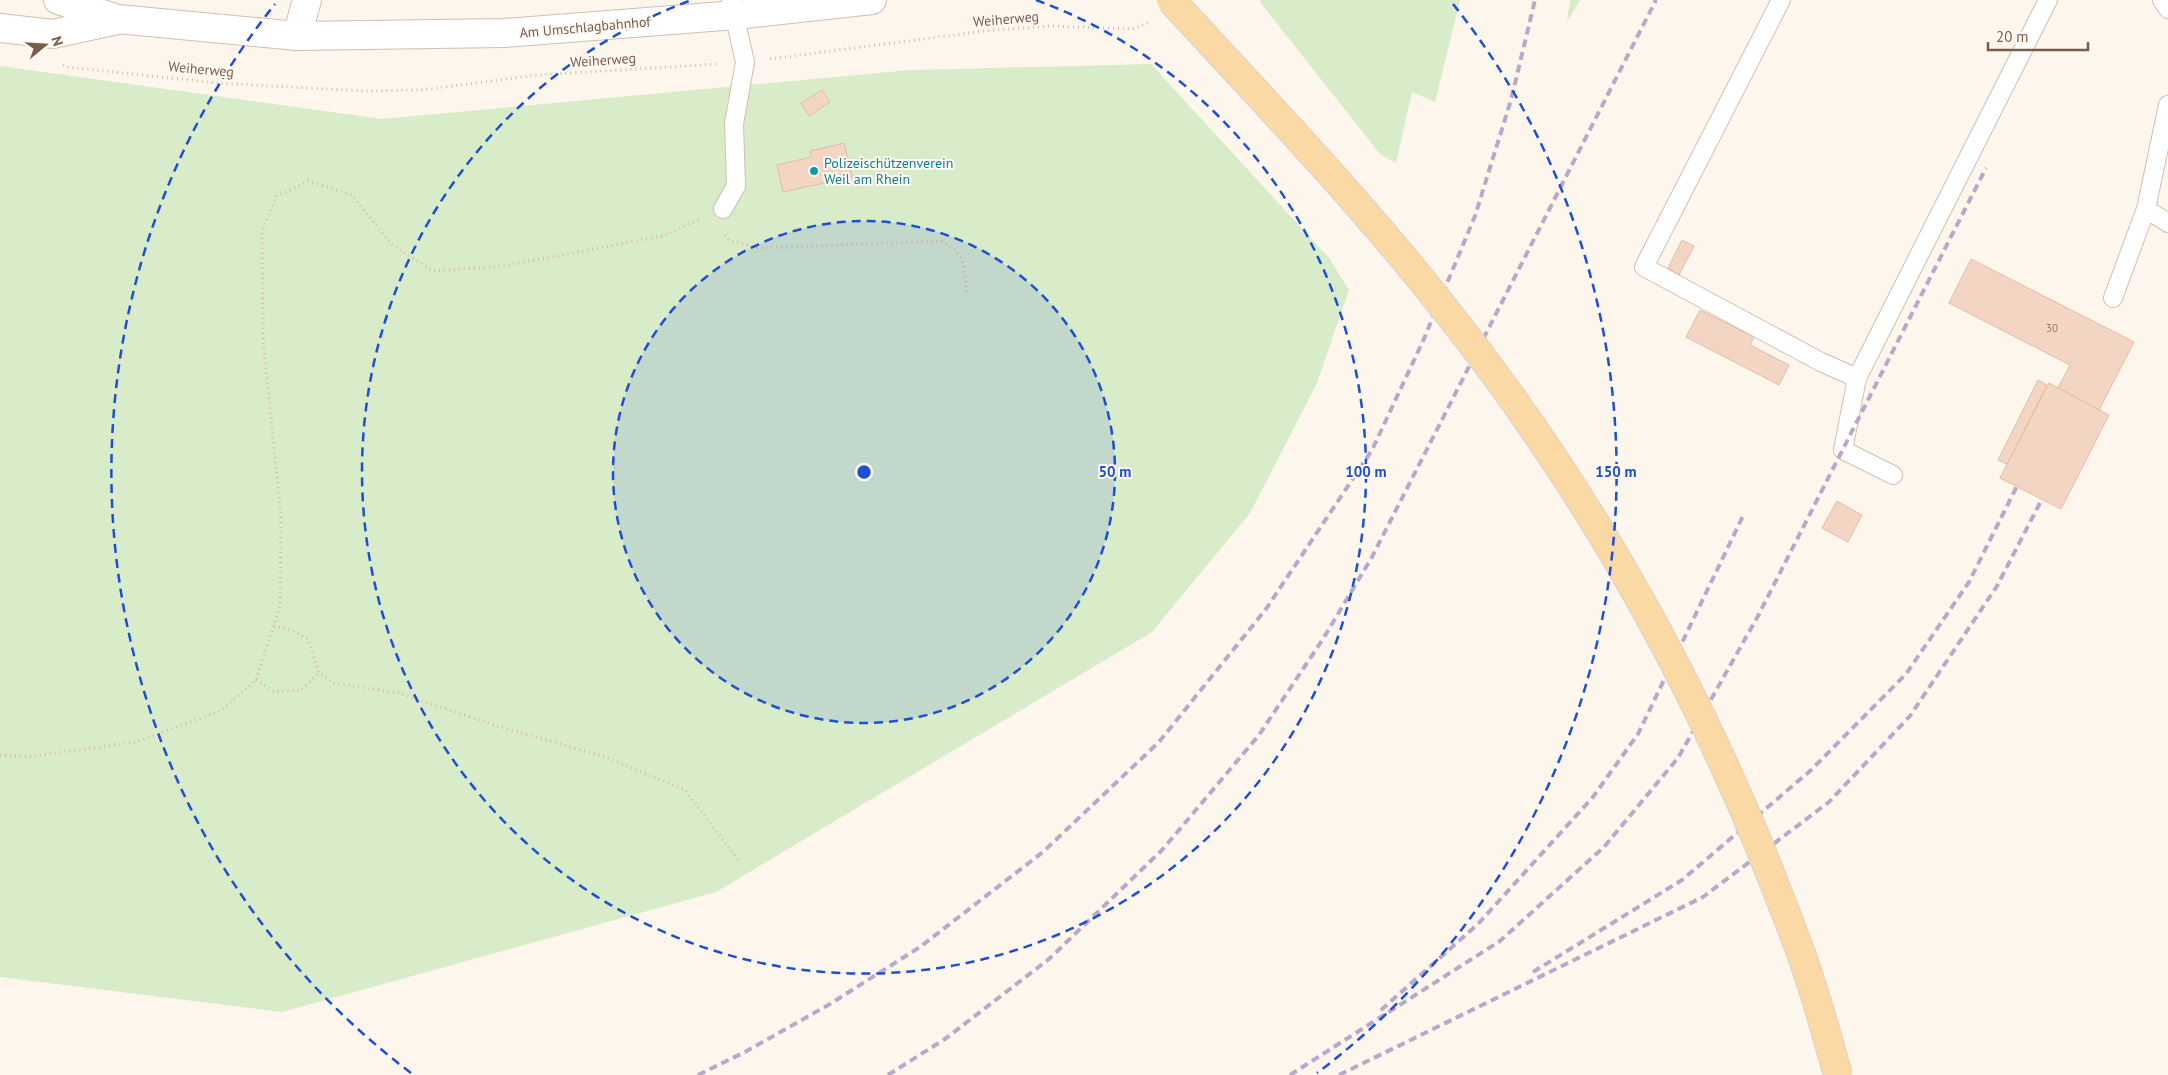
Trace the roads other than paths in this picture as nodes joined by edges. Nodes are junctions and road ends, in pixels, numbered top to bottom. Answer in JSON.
{"nodes":[{"id":1,"x":58,"y":0,"type":"edge"},
{"id":2,"x":307,"y":0,"type":"edge"},
{"id":3,"x":872,"y":0,"type":"edge"},
{"id":4,"x":1781,"y":0,"type":"edge"},
{"id":5,"x":2048,"y":0,"type":"edge"},
{"id":6,"x":2162,"y":0,"type":"edge"},
{"id":7,"x":736,"y":5,"type":"edge"},
{"id":8,"x":2168,"y":9,"type":"edge"},
{"id":9,"x":1164,"y":10,"type":"edge"},
{"id":10,"x":118,"y":19,"type":"junction"},
{"id":11,"x":0,"y":28,"type":"edge"},
{"id":12,"x":297,"y":36,"type":"junction"},
{"id":13,"x":2168,"y":105,"type":"edge"},
{"id":14,"x":723,"y":209,"type":"road end"},
{"id":15,"x":2146,"y":209,"type":"junction"},
{"id":16,"x":2168,"y":223,"type":"edge"},
{"id":17,"x":2113,"y":298,"type":"dead end"},
{"id":18,"x":1857,"y":378,"type":"junction"},
{"id":19,"x":1893,"y":475,"type":"dead end"},
{"id":20,"x":1838,"y":1075,"type":"edge"}],
"edges":[{"from":1,"to":10,"type":"street","name":"Am Umschlagbahnhof"},
{"from":2,"to":12,"type":"street"},
{"from":3,"to":7,"type":"street","name":"Am Umschlagbahnhof"},
{"from":4,"to":18,"type":"lane"},
{"from":5,"to":18,"type":"lane"},
{"from":6,"to":8,"type":"lane"},
{"from":7,"to":12,"type":"street","name":"Am Umschlagbahnhof"},
{"from":7,"to":14,"type":"lane"},
{"from":9,"to":20,"type":"main road","bridge":true},
{"from":10,"to":11,"type":"street","name":"Am Umschlagbahnhof"},
{"from":10,"to":12,"type":"street","name":"Am Umschlagbahnhof"},
{"from":13,"to":15,"type":"lane"},
{"from":15,"to":16,"type":"lane"},
{"from":15,"to":17,"type":"lane"},
{"from":18,"to":19,"type":"lane"}]}
